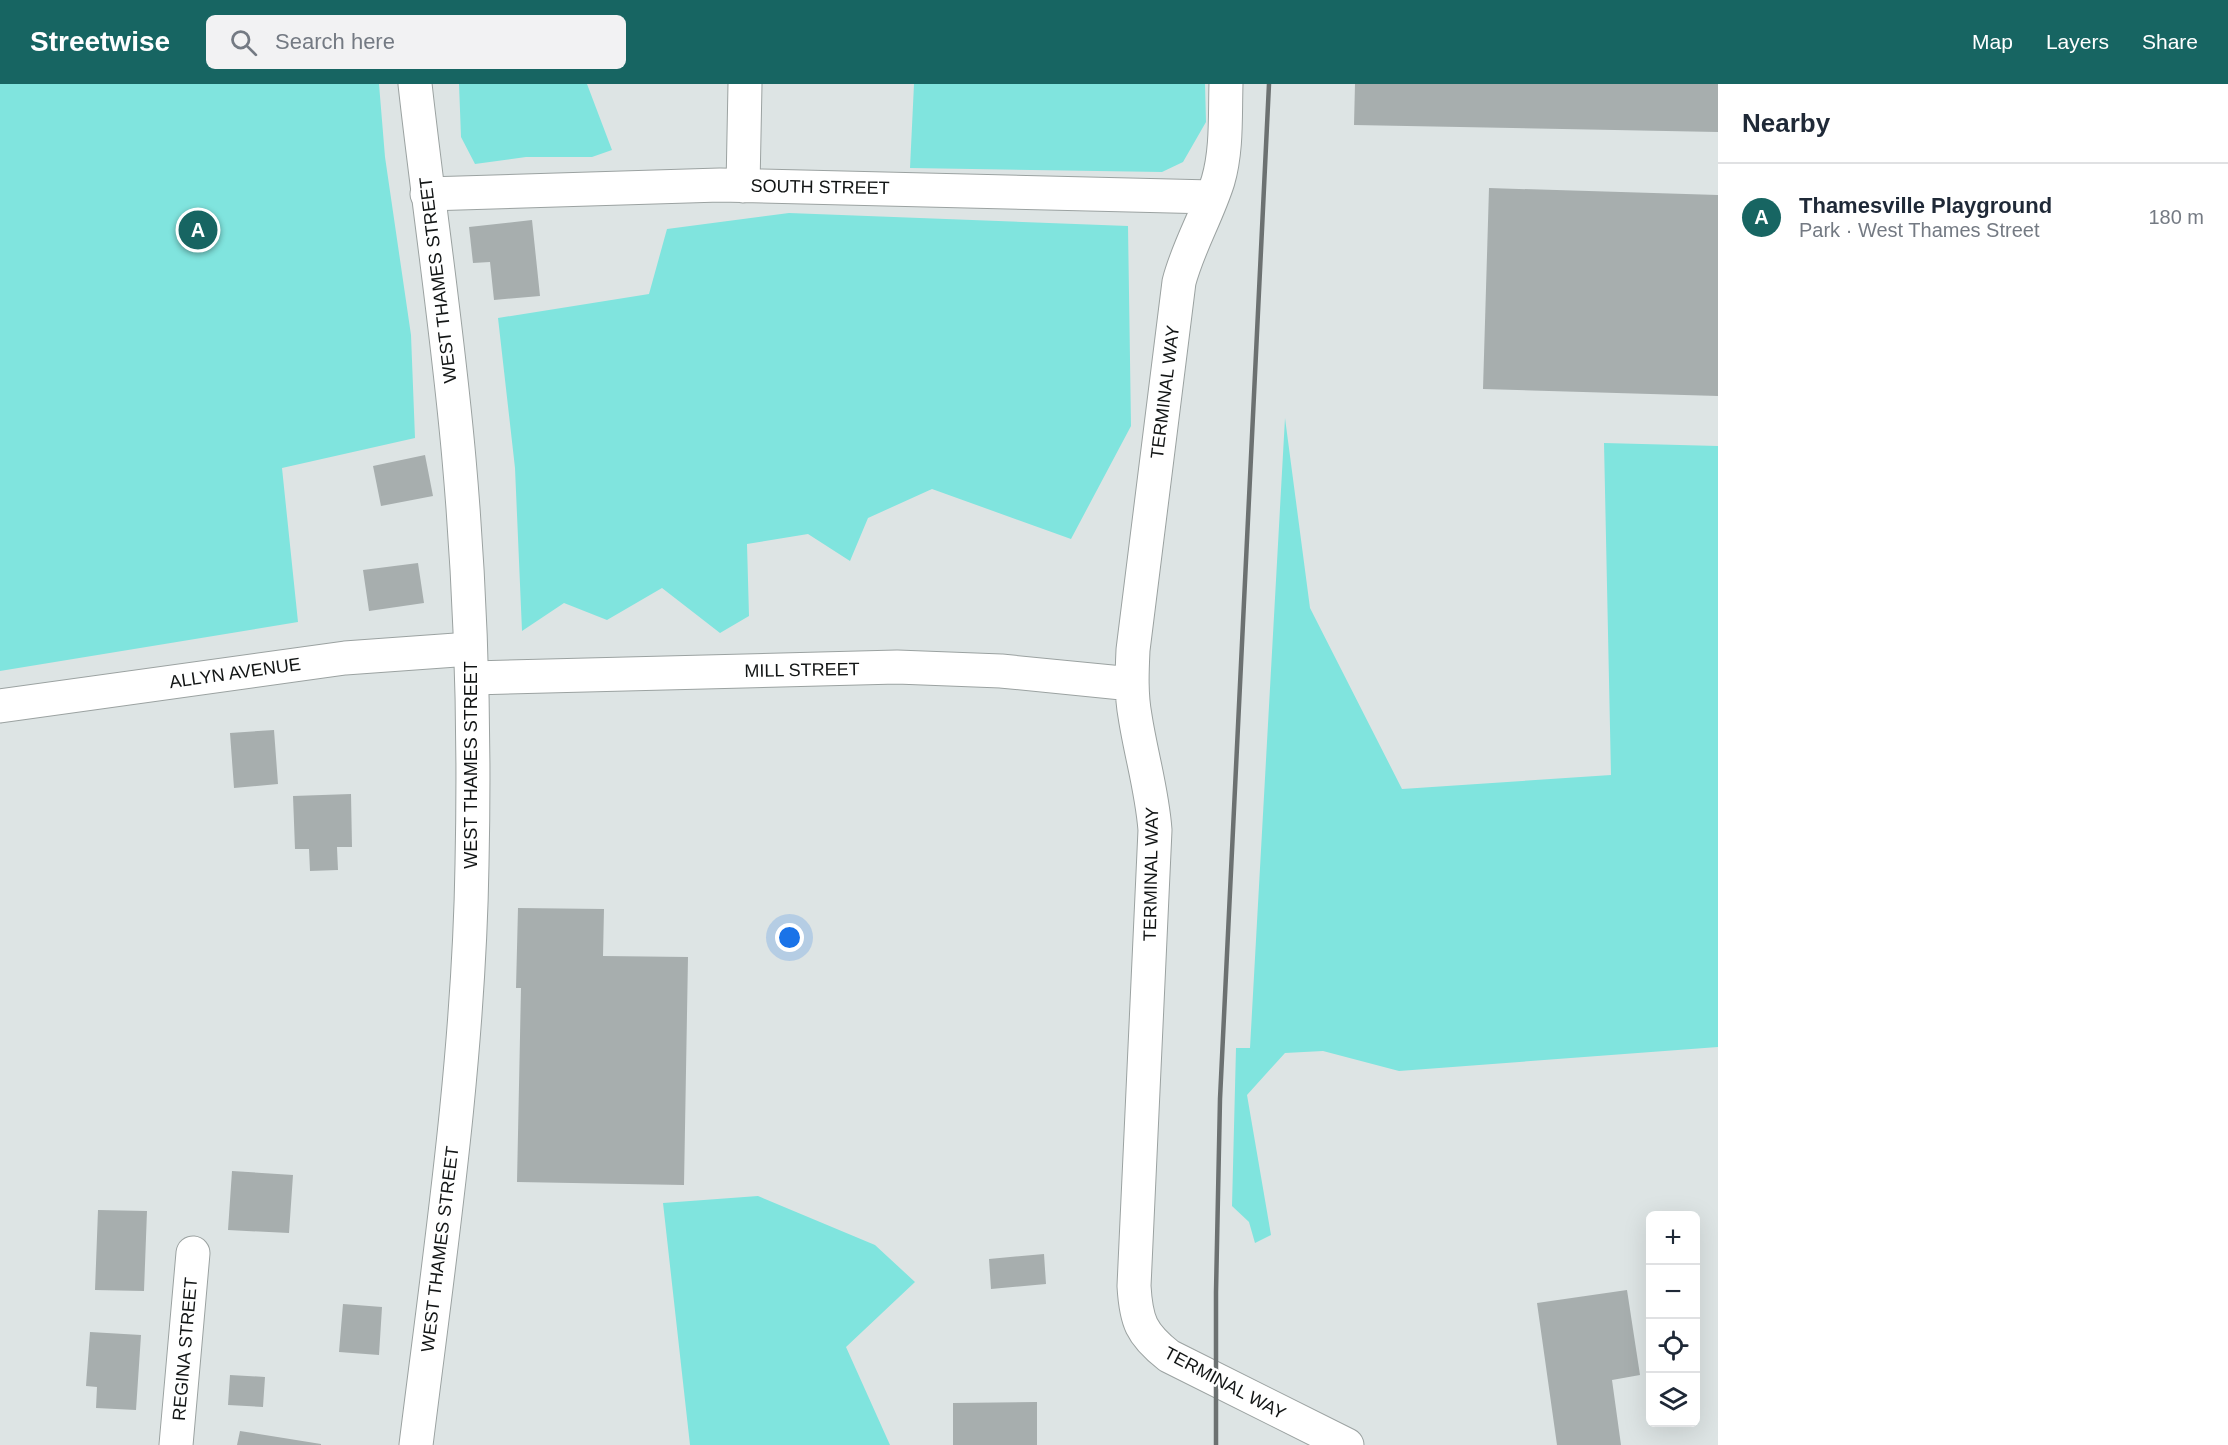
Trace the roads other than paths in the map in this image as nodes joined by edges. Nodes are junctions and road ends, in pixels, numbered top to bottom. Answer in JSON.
{"nodes":[{"id":1,"x":415,"y":84,"type":"edge"},
{"id":2,"x":745,"y":84,"type":"edge"},
{"id":3,"x":1227,"y":84,"type":"edge"},
{"id":4,"x":742,"y":186,"type":"junction"},
{"id":5,"x":427,"y":194,"type":"junction"},
{"id":6,"x":1212,"y":197,"type":"junction"},
{"id":7,"x":471,"y":663,"type":"junction"},
{"id":8,"x":1132,"y":684,"type":"junction"},
{"id":9,"x":0,"y":706,"type":"edge"},
{"id":10,"x":194,"y":1253,"type":"dead end"},
{"id":11,"x":176,"y":1445,"type":"edge"},
{"id":12,"x":416,"y":1445,"type":"edge"},
{"id":13,"x":1347,"y":1445,"type":"edge"}],
"edges":[{"from":1,"to":5,"type":"street","name":"WEST THAMES STREET"},
{"from":2,"to":4,"type":"street"},
{"from":3,"to":6,"type":"street","name":"TERMINAL WAY"},
{"from":4,"to":5,"type":"street","name":"SOUTH STREET"},
{"from":4,"to":6,"type":"street","name":"SOUTH STREET"},
{"from":5,"to":7,"type":"street","name":"WEST THAMES STREET"},
{"from":6,"to":8,"type":"street","name":"TERMINAL WAY"},
{"from":7,"to":8,"type":"street","name":"MILL STREET"},
{"from":7,"to":9,"type":"street","name":"ALLYN AVENUE"},
{"from":7,"to":12,"type":"street","name":"WEST THAMES STREET"},
{"from":8,"to":13,"type":"street","name":"TERMINAL WAY"},
{"from":10,"to":11,"type":"street","name":"REGINA STREET"}]}
